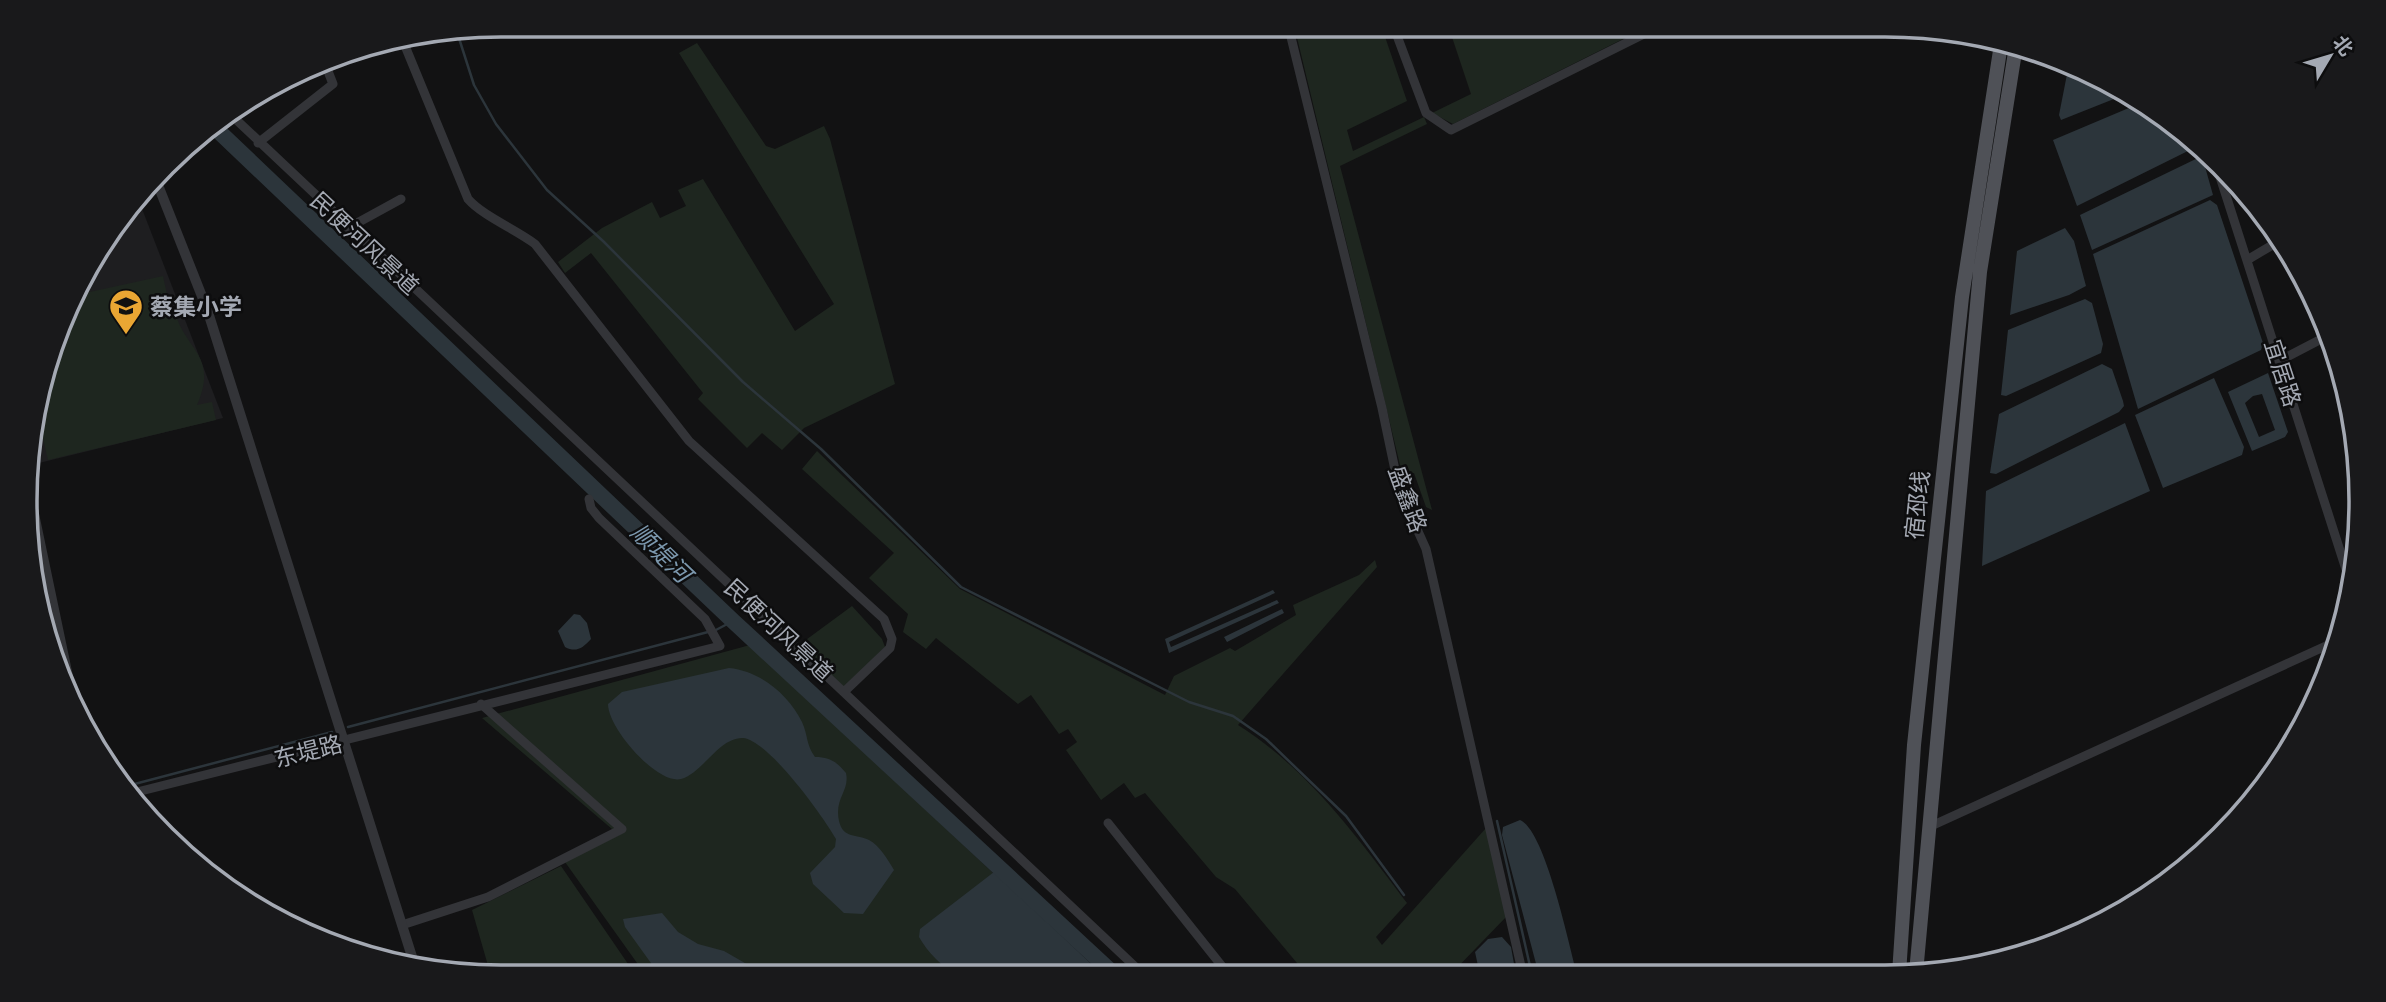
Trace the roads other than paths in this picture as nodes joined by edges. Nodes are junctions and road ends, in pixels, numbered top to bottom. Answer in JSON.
{"nodes":[{"id":1,"x":1291,"y":37,"type":"edge"},
{"id":2,"x":1398,"y":37,"type":"edge"},
{"id":3,"x":1636,"y":37,"type":"edge"},
{"id":4,"x":406,"y":47,"type":"edge"},
{"id":5,"x":2000,"y":52,"type":"edge"},
{"id":6,"x":2014,"y":56,"type":"edge"},
{"id":7,"x":328,"y":70,"type":"edge"},
{"id":8,"x":236,"y":120,"type":"edge"},
{"id":9,"x":258,"y":143,"type":"junction"},
{"id":10,"x":2222,"y":182,"type":"edge"},
{"id":11,"x":159,"y":188,"type":"edge"},
{"id":12,"x":401,"y":199,"type":"dead end"},
{"id":13,"x":348,"y":228,"type":"junction"},
{"id":14,"x":2272,"y":245,"type":"edge"},
{"id":15,"x":2247,"y":260,"type":"junction"},
{"id":16,"x":2320,"y":339,"type":"edge"},
{"id":17,"x":2279,"y":360,"type":"junction"},
{"id":18,"x":589,"y":499,"type":"dead end"},
{"id":19,"x":38,"y":531,"type":"edge"},
{"id":20,"x":2344,"y":559,"type":"joint"},
{"id":21,"x":2345,"y":562,"type":"edge"},
{"id":22,"x":2326,"y":646,"type":"edge"},
{"id":23,"x":65,"y":662,"type":"edge"},
{"id":24,"x":845,"y":691,"type":"junction"},
{"id":25,"x":481,"y":704,"type":"junction"},
{"id":26,"x":344,"y":742,"type":"junction"},
{"id":27,"x":139,"y":792,"type":"edge"},
{"id":28,"x":1108,"y":823,"type":"dead end"},
{"id":29,"x":1929,"y":827,"type":"junction"},
{"id":30,"x":402,"y":925,"type":"junction"},
{"id":31,"x":412,"y":956,"type":"edge"},
{"id":32,"x":1917,"y":964,"type":"edge"},
{"id":33,"x":1133,"y":965,"type":"edge"},
{"id":34,"x":1222,"y":965,"type":"edge"},
{"id":35,"x":1521,"y":965,"type":"edge"},
{"id":36,"x":1900,"y":965,"type":"edge"}],
"edges":[{"from":1,"to":35,"type":"street","name":"盛鑫路"},
{"from":2,"to":3,"type":"street"},
{"from":4,"to":24,"type":"street"},
{"from":5,"to":36,"type":"main road","name":"宿邳线"},
{"from":6,"to":29,"type":"main road","name":"宿邳线"},
{"from":7,"to":9,"type":"street"},
{"from":8,"to":9,"type":"street","name":"民便河风景道"},
{"from":9,"to":13,"type":"street","name":"民便河风景道"},
{"from":10,"to":15,"type":"street","name":"宜居路"},
{"from":11,"to":26,"type":"street"},
{"from":12,"to":13,"type":"street"},
{"from":13,"to":24,"type":"street","name":"民便河风景道"},
{"from":14,"to":15,"type":"street"},
{"from":15,"to":17,"type":"street","name":"宜居路"},
{"from":16,"to":17,"type":"street"},
{"from":17,"to":20,"type":"street","name":"宜居路"},
{"from":18,"to":25,"type":"street","name":"东堤路"},
{"from":19,"to":23,"type":"street"},
{"from":20,"to":21,"type":"street","name":"宜居路"},
{"from":22,"to":29,"type":"street"},
{"from":24,"to":33,"type":"street","name":"民便河风景道"},
{"from":25,"to":26,"type":"street","name":"东堤路"},
{"from":25,"to":30,"type":"street"},
{"from":26,"to":27,"type":"street","name":"东堤路"},
{"from":26,"to":30,"type":"street"},
{"from":28,"to":34,"type":"street"},
{"from":29,"to":32,"type":"main road","name":"宿邳线"},
{"from":30,"to":31,"type":"street"}]}
